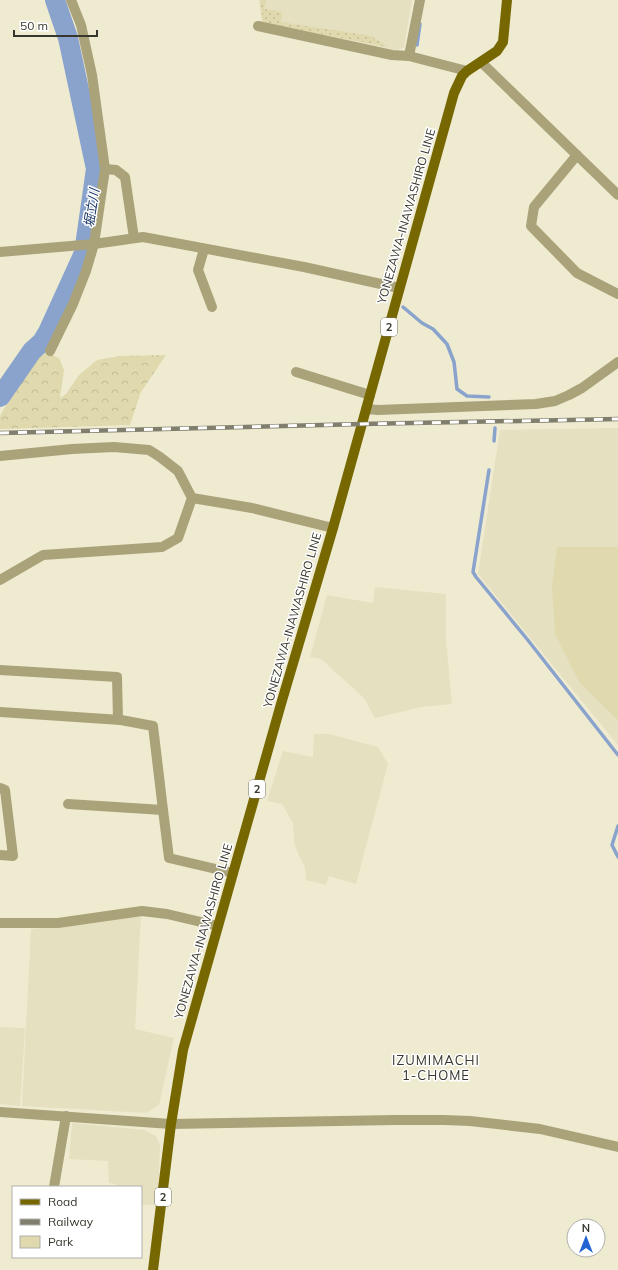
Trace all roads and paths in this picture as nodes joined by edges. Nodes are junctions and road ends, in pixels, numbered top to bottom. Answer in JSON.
{"nodes":[{"id":1,"x":71,"y":0,"type":"edge"},
{"id":2,"x":420,"y":0,"type":"edge"},
{"id":3,"x":507,"y":0,"type":"edge"},
{"id":4,"x":258,"y":26,"type":"dead end"},
{"id":5,"x":409,"y":56,"type":"junction"},
{"id":6,"x":481,"y":62,"type":"junction"},
{"id":7,"x":468,"y":71,"type":"junction"},
{"id":8,"x":577,"y":155,"type":"junction"},
{"id":9,"x":105,"y":169,"type":"junction"},
{"id":10,"x":618,"y":194,"type":"edge"},
{"id":11,"x":134,"y":238,"type":"junction"},
{"id":12,"x":91,"y":244,"type":"junction"},
{"id":13,"x":204,"y":249,"type":"junction"},
{"id":14,"x":0,"y":252,"type":"edge"},
{"id":15,"x":399,"y":288,"type":"junction"},
{"id":16,"x":618,"y":294,"type":"edge"},
{"id":17,"x":212,"y":307,"type":"dead end"},
{"id":18,"x":50,"y":351,"type":"dead end"},
{"id":19,"x":618,"y":362,"type":"edge"},
{"id":20,"x":296,"y":372,"type":"dead end"},
{"id":21,"x":370,"y":396,"type":"junction"},
{"id":22,"x":366,"y":409,"type":"junction"},
{"id":23,"x":0,"y":456,"type":"edge"},
{"id":24,"x":192,"y":498,"type":"junction"},
{"id":25,"x":333,"y":528,"type":"junction"},
{"id":26,"x":0,"y":580,"type":"edge"},
{"id":27,"x":0,"y":670,"type":"edge"},
{"id":28,"x":0,"y":712,"type":"edge"},
{"id":29,"x":118,"y":720,"type":"junction"},
{"id":30,"x":0,"y":788,"type":"edge"},
{"id":31,"x":68,"y":804,"type":"dead end"},
{"id":32,"x":163,"y":810,"type":"junction"},
{"id":33,"x":0,"y":855,"type":"edge"},
{"id":34,"x":233,"y":873,"type":"junction"},
{"id":35,"x":0,"y":924,"type":"edge"},
{"id":36,"x":218,"y":926,"type":"junction"},
{"id":37,"x":0,"y":1112,"type":"edge"},
{"id":38,"x":66,"y":1116,"type":"junction"},
{"id":39,"x":171,"y":1124,"type":"junction"},
{"id":40,"x":618,"y":1146,"type":"edge"},
{"id":41,"x":54,"y":1186,"type":"edge"},
{"id":42,"x":153,"y":1270,"type":"edge"}],
"edges":[{"from":1,"to":9,"type":"street"},
{"from":2,"to":5,"type":"street"},
{"from":3,"to":6,"type":"main road","name":"YONEZAWA-INAWASHIRO LINE","number":"2"},
{"from":4,"to":5,"type":"street"},
{"from":5,"to":7,"type":"street"},
{"from":6,"to":7,"type":"main road","name":"YONEZAWA-INAWASHIRO LINE","number":"2"},
{"from":6,"to":8,"type":"street"},
{"from":7,"to":15,"type":"main road","name":"YONEZAWA-INAWASHIRO LINE","number":"2"},
{"from":8,"to":10,"type":"street"},
{"from":8,"to":16,"type":"street"},
{"from":9,"to":11,"type":"street"},
{"from":9,"to":12,"type":"street"},
{"from":11,"to":12,"type":"street"},
{"from":11,"to":13,"type":"street"},
{"from":12,"to":14,"type":"street"},
{"from":12,"to":18,"type":"street"},
{"from":13,"to":15,"type":"street"},
{"from":13,"to":17,"type":"street"},
{"from":15,"to":21,"type":"main road","name":"YONEZAWA-INAWASHIRO LINE","number":"2"},
{"from":19,"to":22,"type":"street"},
{"from":20,"to":21,"type":"street"},
{"from":21,"to":22,"type":"main road","name":"YONEZAWA-INAWASHIRO LINE","number":"2"},
{"from":22,"to":25,"type":"main road","name":"YONEZAWA-INAWASHIRO LINE","number":"2"},
{"from":23,"to":24,"type":"street"},
{"from":24,"to":25,"type":"street"},
{"from":24,"to":26,"type":"street"},
{"from":25,"to":34,"type":"main road","name":"YONEZAWA-INAWASHIRO LINE","number":"2"},
{"from":27,"to":29,"type":"street"},
{"from":28,"to":29,"type":"street"},
{"from":29,"to":32,"type":"street"},
{"from":30,"to":33,"type":"street"},
{"from":31,"to":32,"type":"street"},
{"from":32,"to":34,"type":"street"},
{"from":34,"to":36,"type":"main road","name":"YONEZAWA-INAWASHIRO LINE","number":"2"},
{"from":35,"to":36,"type":"street"},
{"from":36,"to":39,"type":"main road","name":"YONEZAWA-INAWASHIRO LINE","number":"2"},
{"from":37,"to":38,"type":"street"},
{"from":38,"to":39,"type":"street"},
{"from":38,"to":41,"type":"street"},
{"from":39,"to":40,"type":"street"},
{"from":39,"to":42,"type":"main road","name":"YONEZAWA-INAWASHIRO LINE","number":"2"}]}
